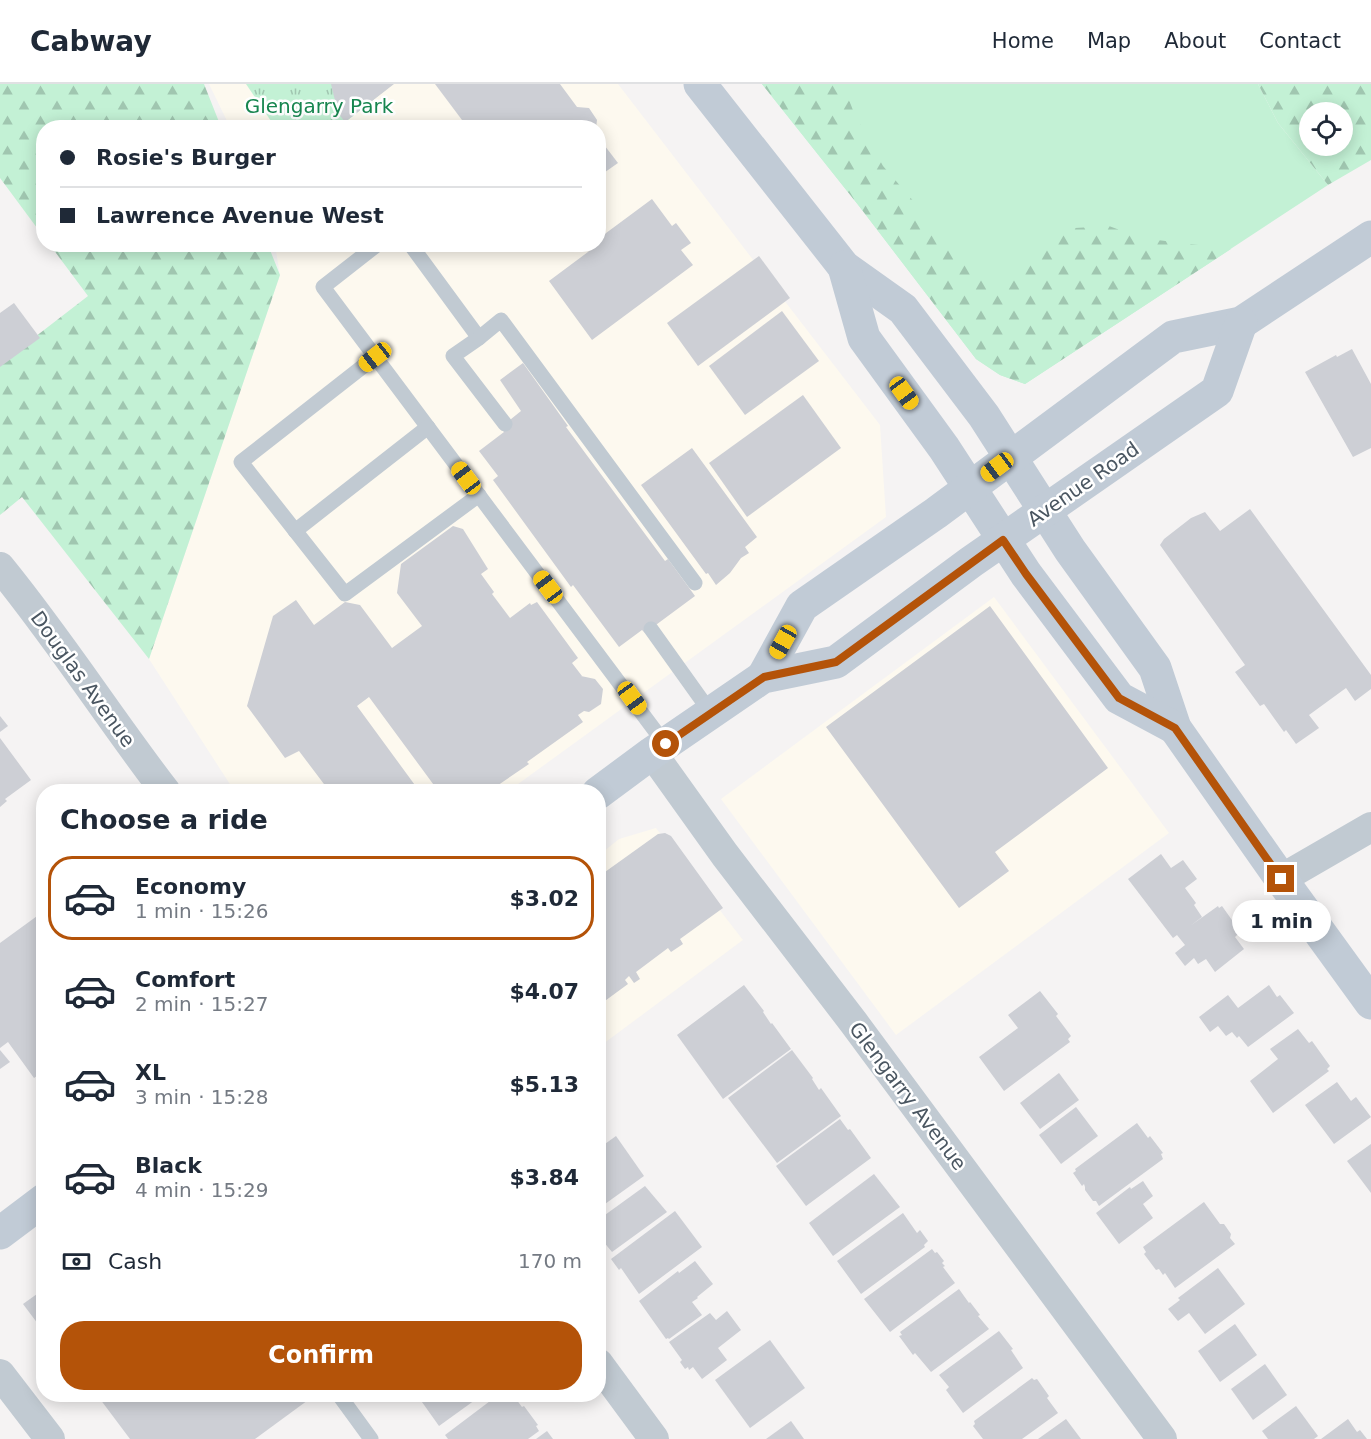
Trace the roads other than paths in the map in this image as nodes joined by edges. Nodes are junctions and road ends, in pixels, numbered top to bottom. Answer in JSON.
{"nodes":[{"id":1,"x":700,"y":84,"type":"edge"},
{"id":2,"x":1371,"y":237,"type":"edge"},
{"id":3,"x":368,"y":252,"type":"edge"},
{"id":4,"x":416,"y":252,"type":"edge"},
{"id":5,"x":844,"y":267,"type":"junction"},
{"id":6,"x":1241,"y":322,"type":"junction"},
{"id":7,"x":479,"y":338,"type":"junction"},
{"id":8,"x":375,"y":357,"type":"junction"},
{"id":9,"x":505,"y":424,"type":"dead end"},
{"id":10,"x":428,"y":427,"type":"junction"},
{"id":11,"x":1011,"y":457,"type":"junction"},
{"id":12,"x":969,"y":488,"type":"junction"},
{"id":13,"x":479,"y":495,"type":"junction"},
{"id":14,"x":1045,"y":511,"type":"junction"},
{"id":15,"x":295,"y":531,"type":"junction"},
{"id":16,"x":1003,"y":540,"type":"junction"},
{"id":17,"x":0,"y":567,"type":"edge"},
{"id":18,"x":695,"y":583,"type":"dead end"},
{"id":19,"x":651,"y":629,"type":"dead end"},
{"id":20,"x":764,"y":677,"type":"junction"},
{"id":21,"x":711,"y":713,"type":"junction"},
{"id":22,"x":1175,"y":728,"type":"junction"},
{"id":23,"x":659,"y":749,"type":"junction"},
{"id":24,"x":160,"y":784,"type":"edge"},
{"id":25,"x":606,"y":787,"type":"edge"},
{"id":26,"x":1371,"y":827,"type":"edge"},
{"id":27,"x":1281,"y":879,"type":"junction"},
{"id":28,"x":1371,"y":1003,"type":"edge"},
{"id":29,"x":36,"y":1206,"type":"edge"},
{"id":30,"x":0,"y":1233,"type":"edge"},
{"id":31,"x":0,"y":1374,"type":"edge"},
{"id":32,"x":606,"y":1374,"type":"edge"},
{"id":33,"x":344,"y":1402,"type":"edge"},
{"id":34,"x":50,"y":1439,"type":"edge"},
{"id":35,"x":371,"y":1439,"type":"edge"},
{"id":36,"x":654,"y":1439,"type":"edge"},
{"id":37,"x":1162,"y":1439,"type":"edge"}],
"edges":[{"from":1,"to":5,"type":"main road"},
{"from":2,"to":6,"type":"main road","name":"Avenue Road"},
{"from":3,"to":8,"type":"lane"},
{"from":4,"to":7,"type":"lane"},
{"from":5,"to":11,"type":"main road"},
{"from":5,"to":12,"type":"main road"},
{"from":6,"to":11,"type":"main road","name":"Avenue Road"},
{"from":6,"to":14,"type":"main road","name":"Avenue Road"},
{"from":7,"to":9,"type":"lane"},
{"from":7,"to":18,"type":"lane"},
{"from":8,"to":10,"type":"lane"},
{"from":8,"to":15,"type":"lane"},
{"from":10,"to":13,"type":"lane"},
{"from":10,"to":15,"type":"lane"},
{"from":11,"to":12,"type":"main road","name":"Avenue Road"},
{"from":11,"to":14,"type":"main road"},
{"from":12,"to":16,"type":"main road"},
{"from":12,"to":20,"type":"main road","name":"Avenue Road"},
{"from":13,"to":15,"type":"lane"},
{"from":13,"to":23,"type":"lane"},
{"from":14,"to":16,"type":"main road","name":"Avenue Road"},
{"from":14,"to":22,"type":"main road"},
{"from":16,"to":20,"type":"main road","name":"Avenue Road"},
{"from":16,"to":22,"type":"main road"},
{"from":17,"to":24,"type":"street","name":"Douglas Avenue"},
{"from":19,"to":21,"type":"lane"},
{"from":20,"to":21,"type":"main road","name":"Avenue Road"},
{"from":21,"to":23,"type":"main road","name":"Avenue Road"},
{"from":22,"to":27,"type":"main road"},
{"from":23,"to":25,"type":"main road","name":"Avenue Road"},
{"from":23,"to":37,"type":"street","name":"Glengarry Avenue"},
{"from":26,"to":27,"type":"street"},
{"from":27,"to":28,"type":"main road"},
{"from":29,"to":30,"type":"main road"},
{"from":31,"to":34,"type":"street"},
{"from":32,"to":36,"type":"street"},
{"from":33,"to":35,"type":"lane"}]}
